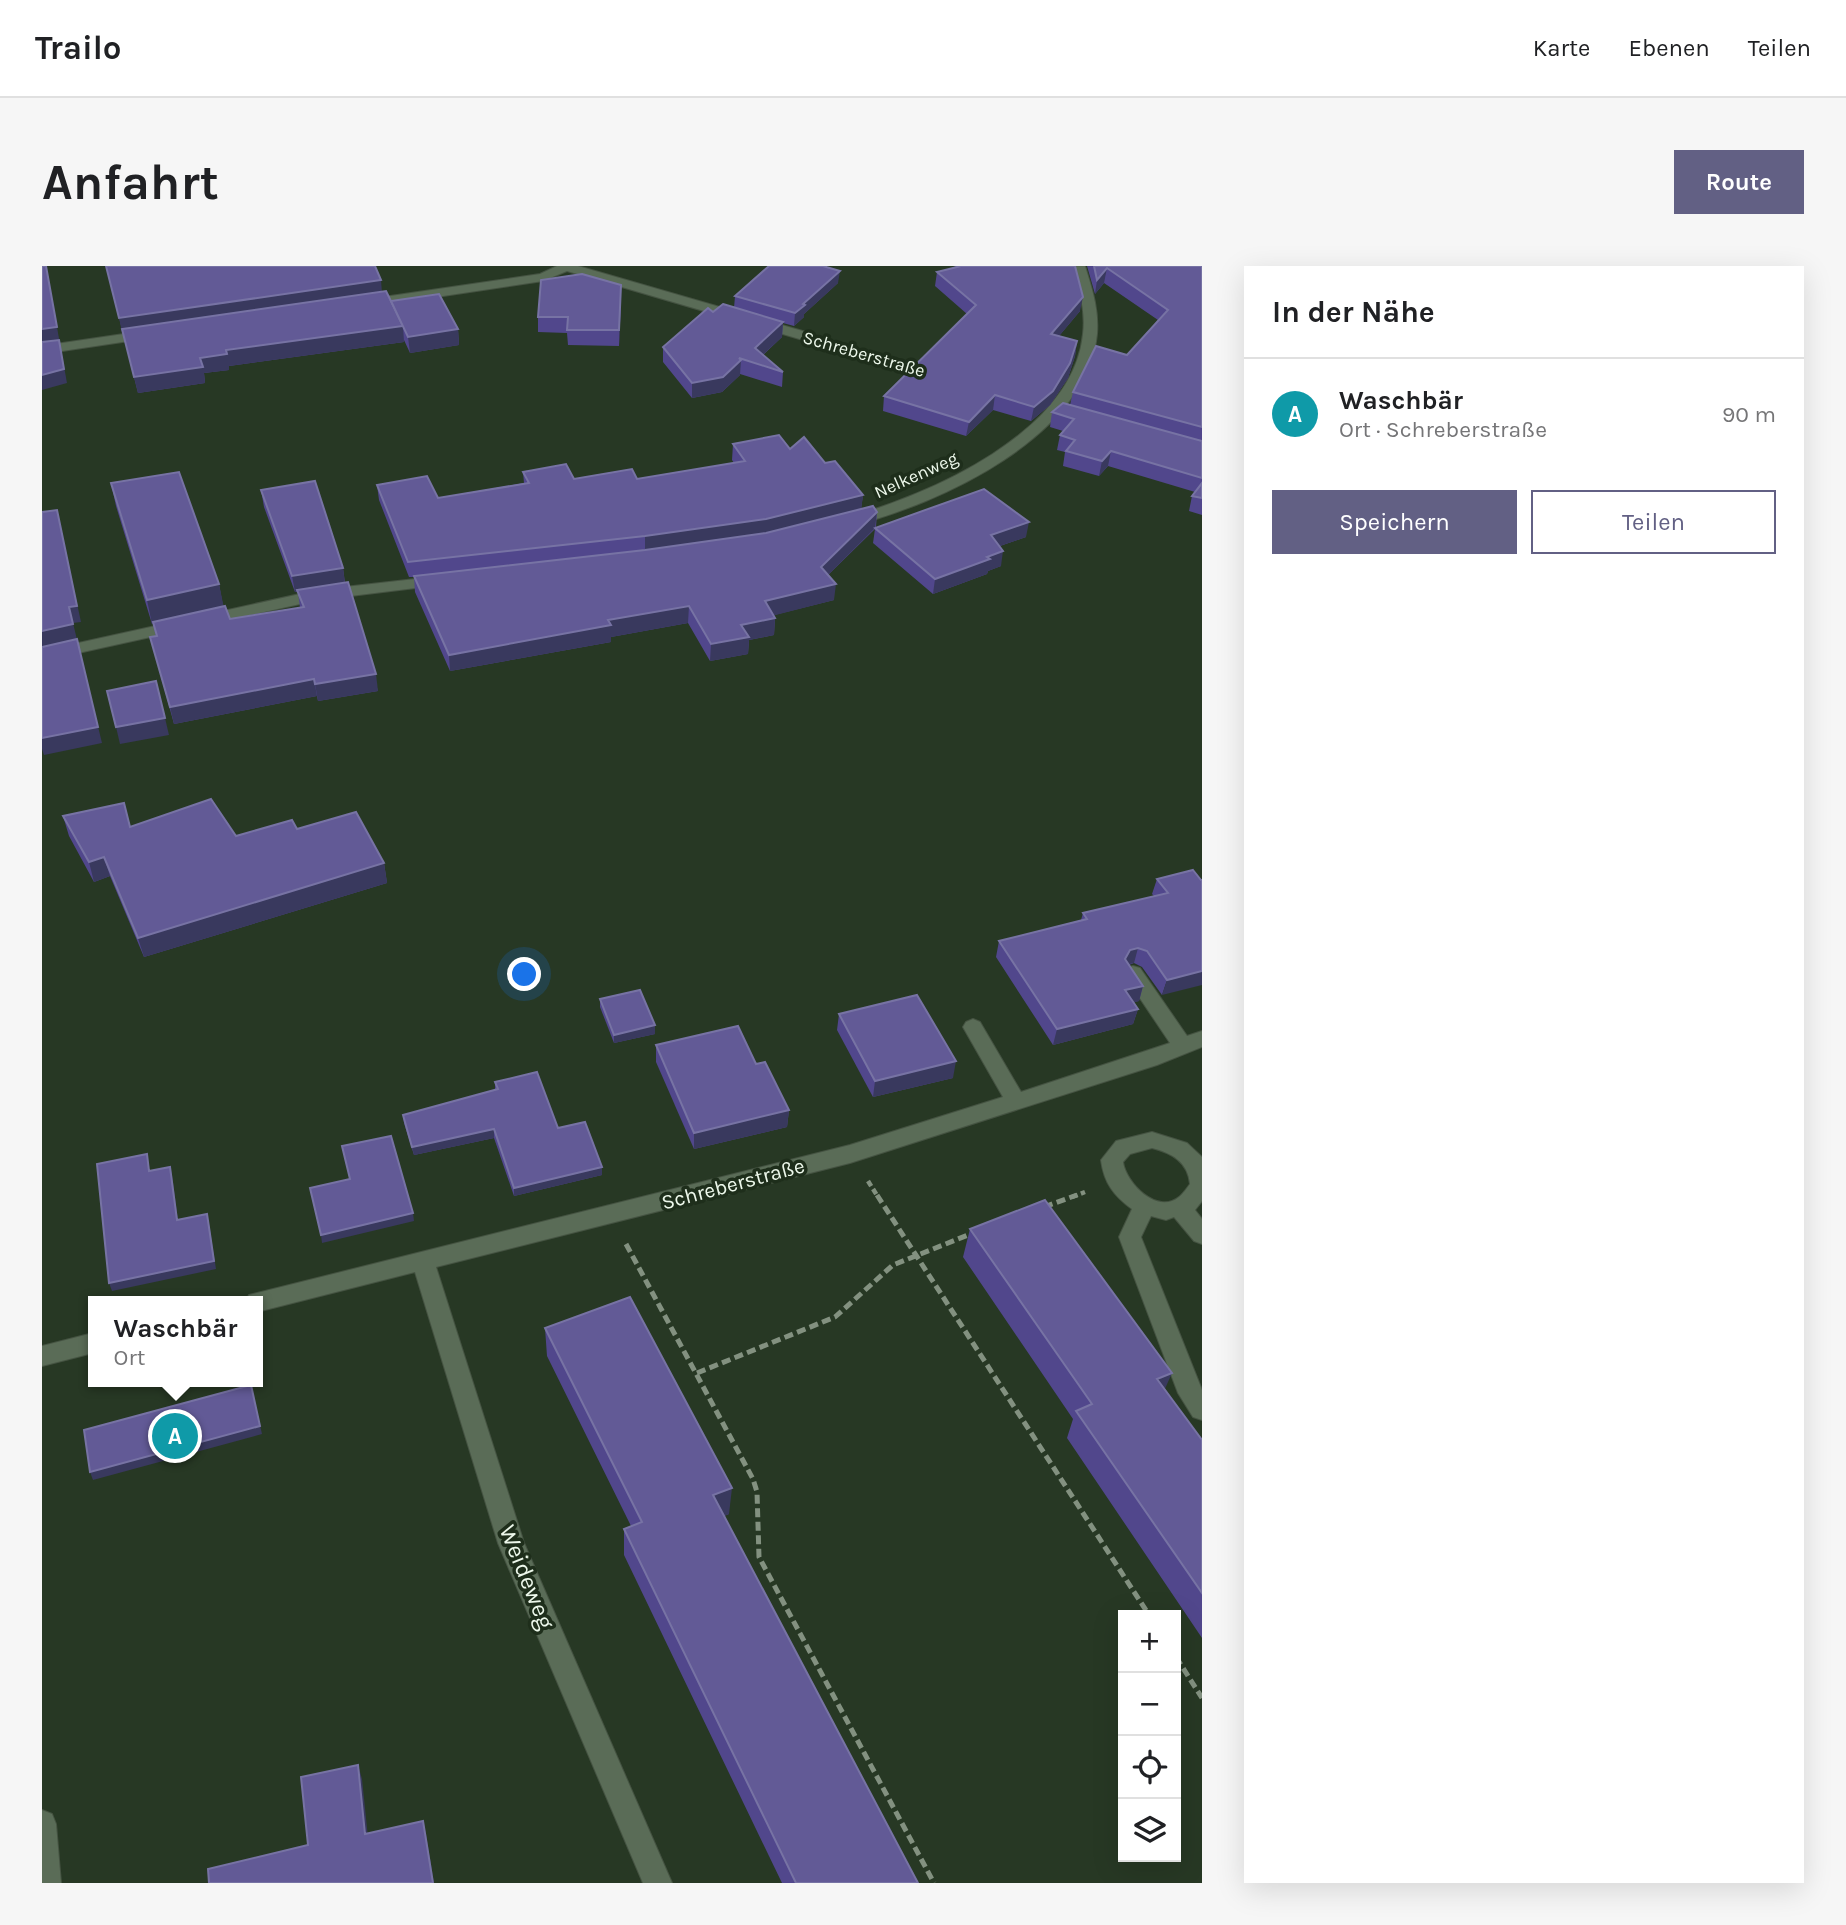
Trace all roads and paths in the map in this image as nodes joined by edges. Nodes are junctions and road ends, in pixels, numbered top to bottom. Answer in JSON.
{"nodes":[{"id":1,"x":1078,"y":266,"type":"edge"},
{"id":2,"x":568,"y":267,"type":"edge"},
{"id":3,"x":354,"y":305,"type":"edge"},
{"id":4,"x":164,"y":332,"type":"edge"},
{"id":5,"x":808,"y":337,"type":"joint"},
{"id":6,"x":42,"y":350,"type":"edge"},
{"id":7,"x":922,"y":371,"type":"edge"},
{"id":8,"x":840,"y":523,"type":"edge"},
{"id":9,"x":460,"y":579,"type":"edge"},
{"id":10,"x":42,"y":656,"type":"edge"},
{"id":11,"x":1133,"y":973,"type":"edge"},
{"id":12,"x":973,"y":1027,"type":"dead end"},
{"id":13,"x":1193,"y":1043,"type":"edge"},
{"id":14,"x":1016,"y":1101,"type":"junction"},
{"id":15,"x":862,"y":1172,"type":"dead end"},
{"id":16,"x":1115,"y":1181,"type":"junction"},
{"id":17,"x":1145,"y":1206,"type":"junction"},
{"id":18,"x":1179,"y":1207,"type":"junction"},
{"id":19,"x":1041,"y":1208,"type":"edge"},
{"id":20,"x":611,"y":1216,"type":"junction"},
{"id":21,"x":979,"y":1231,"type":"edge"},
{"id":22,"x":1202,"y":1235,"type":"edge"},
{"id":23,"x":917,"y":1254,"type":"junction"},
{"id":24,"x":423,"y":1261,"type":"junction"},
{"id":25,"x":263,"y":1301,"type":"edge"},
{"id":26,"x":88,"y":1344,"type":"edge"},
{"id":27,"x":42,"y":1356,"type":"edge"},
{"id":28,"x":697,"y":1373,"type":"junction"},
{"id":29,"x":1202,"y":1409,"type":"edge"},
{"id":30,"x":1146,"y":1610,"type":"edge"},
{"id":31,"x":1181,"y":1665,"type":"edge"},
{"id":32,"x":1202,"y":1698,"type":"edge"},
{"id":33,"x":42,"y":1825,"type":"edge"},
{"id":34,"x":47,"y":1883,"type":"edge"},
{"id":35,"x":659,"y":1883,"type":"edge"},
{"id":36,"x":934,"y":1883,"type":"edge"}],
"edges":[{"from":1,"to":8,"type":"street","name":"Nelkenweg"},
{"from":2,"to":3,"type":"street"},
{"from":2,"to":5,"type":"street","name":"Schreberstraße"},
{"from":4,"to":6,"type":"street"},
{"from":5,"to":7,"type":"path","name":"Schreberstraße"},
{"from":9,"to":10,"type":"street"},
{"from":11,"to":13,"type":"street"},
{"from":12,"to":14,"type":"street"},
{"from":13,"to":14,"type":"street","name":"Schreberstraße"},
{"from":14,"to":20,"type":"street","name":"Schreberstraße"},
{"from":15,"to":23,"type":"path"},
{"from":16,"to":17,"type":"street"},
{"from":16,"to":18,"type":"street"},
{"from":16,"to":19,"type":"path"},
{"from":17,"to":18,"type":"street"},
{"from":17,"to":29,"type":"street"},
{"from":18,"to":22,"type":"street"},
{"from":20,"to":24,"type":"street","name":"Schreberstraße"},
{"from":20,"to":28,"type":"path"},
{"from":21,"to":23,"type":"path"},
{"from":23,"to":28,"type":"path"},
{"from":23,"to":30,"type":"path"},
{"from":24,"to":25,"type":"street","name":"Schreberstraße"},
{"from":24,"to":35,"type":"street","name":"Weideweg"},
{"from":26,"to":27,"type":"street"},
{"from":28,"to":36,"type":"path"},
{"from":31,"to":32,"type":"path"},
{"from":33,"to":34,"type":"street"}]}
